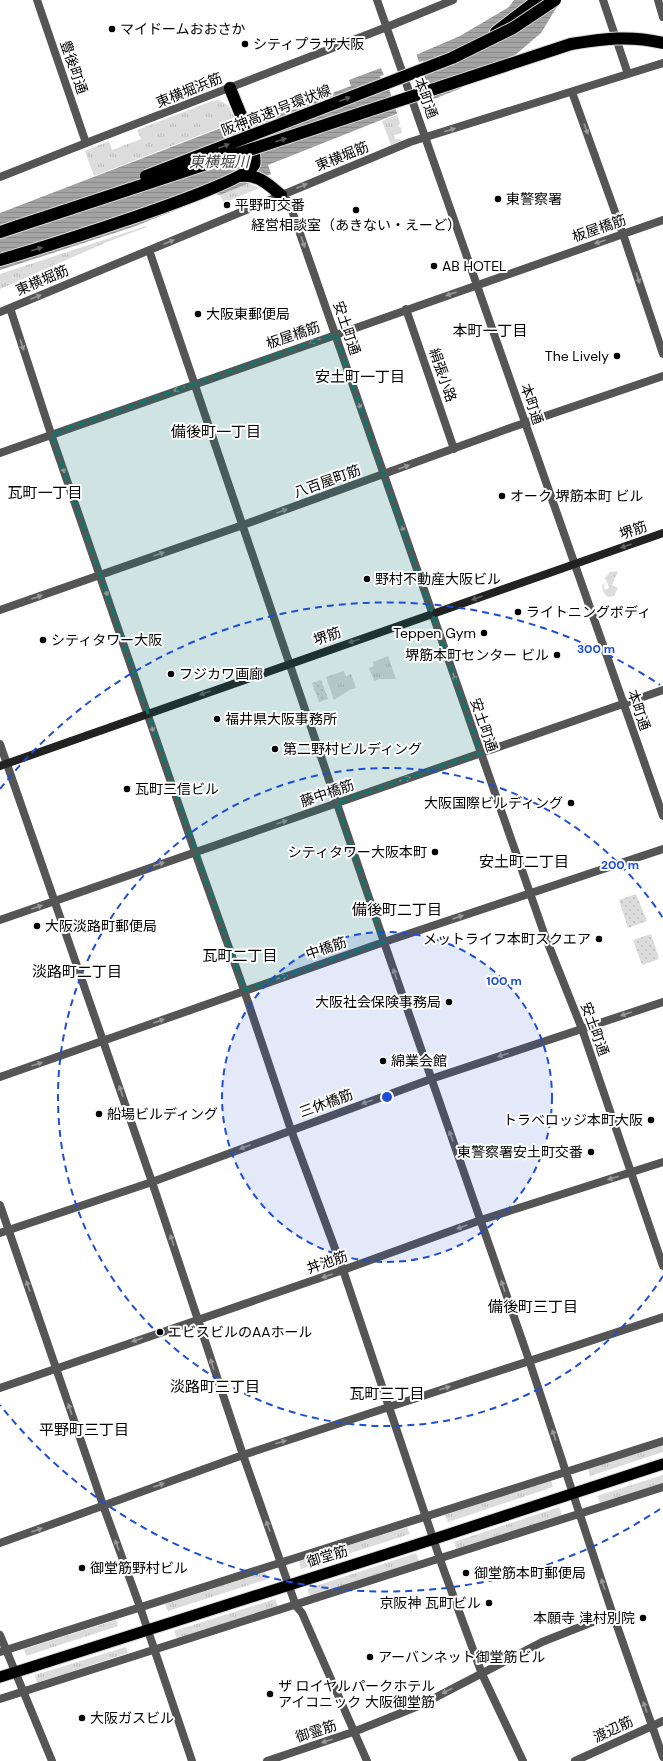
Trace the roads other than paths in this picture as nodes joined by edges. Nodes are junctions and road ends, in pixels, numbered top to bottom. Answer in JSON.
{"nodes":[{"id":1,"x":37,"y":0,"type":"edge"},
{"id":2,"x":377,"y":0,"type":"edge"},
{"id":3,"x":453,"y":0,"type":"edge"},
{"id":4,"x":538,"y":0,"type":"edge"},
{"id":5,"x":555,"y":0,"type":"edge"},
{"id":6,"x":603,"y":0,"type":"edge"},
{"id":7,"x":658,"y":0,"type":"edge"},
{"id":8,"x":663,"y":17,"type":"edge"},
{"id":9,"x":386,"y":27,"type":"junction"},
{"id":10,"x":663,"y":43,"type":"edge"},
{"id":11,"x":452,"y":58,"type":"junction"},
{"id":12,"x":663,"y":63,"type":"edge"},
{"id":13,"x":628,"y":74,"type":"junction"},
{"id":14,"x":230,"y":88,"type":"junction"},
{"id":15,"x":572,"y":92,"type":"junction"},
{"id":16,"x":426,"y":138,"type":"junction"},
{"id":17,"x":86,"y":143,"type":"junction"},
{"id":18,"x":240,"y":176,"type":"junction"},
{"id":19,"x":0,"y":177,"type":"edge"},
{"id":20,"x":277,"y":191,"type":"junction"},
{"id":21,"x":663,"y":220,"type":"edge"},
{"id":22,"x":18,"y":226,"type":"junction"},
{"id":23,"x":0,"y":232,"type":"edge"},
{"id":24,"x":623,"y":234,"type":"junction"},
{"id":25,"x":149,"y":250,"type":"junction"},
{"id":26,"x":0,"y":260,"type":"edge"},
{"id":27,"x":477,"y":284,"type":"junction"},
{"id":28,"x":10,"y":308,"type":"junction"},
{"id":29,"x":406,"y":310,"type":"junction"},
{"id":30,"x":0,"y":312,"type":"edge"},
{"id":31,"x":335,"y":334,"type":"junction"},
{"id":32,"x":663,"y":354,"type":"edge"},
{"id":33,"x":663,"y":376,"type":"edge"},
{"id":34,"x":194,"y":383,"type":"junction"},
{"id":35,"x":525,"y":423,"type":"junction"},
{"id":36,"x":51,"y":434,"type":"junction"},
{"id":37,"x":454,"y":449,"type":"junction"},
{"id":38,"x":0,"y":453,"type":"edge"},
{"id":39,"x":384,"y":475,"type":"junction"},
{"id":40,"x":242,"y":525,"type":"junction"},
{"id":41,"x":663,"y":533,"type":"edge"},
{"id":42,"x":574,"y":564,"type":"junction"},
{"id":43,"x":100,"y":574,"type":"junction"},
{"id":44,"x":0,"y":610,"type":"edge"},
{"id":45,"x":432,"y":614,"type":"junction"},
{"id":46,"x":290,"y":663,"type":"junction"},
{"id":47,"x":663,"y":690,"type":"edge"},
{"id":48,"x":623,"y":703,"type":"junction"},
{"id":49,"x":148,"y":714,"type":"junction"},
{"id":50,"x":0,"y":744,"type":"edge"},
{"id":51,"x":480,"y":753,"type":"junction"},
{"id":52,"x":3,"y":765,"type":"edge"},
{"id":53,"x":337,"y":803,"type":"junction"},
{"id":54,"x":663,"y":816,"type":"edge"},
{"id":55,"x":663,"y":849,"type":"edge"},
{"id":56,"x":195,"y":852,"type":"junction"},
{"id":57,"x":530,"y":893,"type":"junction"},
{"id":58,"x":55,"y":901,"type":"junction"},
{"id":59,"x":0,"y":920,"type":"edge"},
{"id":60,"x":384,"y":942,"type":"junction"},
{"id":61,"x":244,"y":990,"type":"junction"},
{"id":62,"x":663,"y":1002,"type":"edge"},
{"id":63,"x":582,"y":1029,"type":"junction"},
{"id":64,"x":103,"y":1041,"type":"junction"},
{"id":65,"x":0,"y":1077,"type":"edge"},
{"id":66,"x":431,"y":1079,"type":"junction"},
{"id":67,"x":291,"y":1130,"type":"junction"},
{"id":68,"x":663,"y":1162,"type":"edge"},
{"id":69,"x":631,"y":1172,"type":"junction"},
{"id":70,"x":152,"y":1182,"type":"junction"},
{"id":71,"x":0,"y":1205,"type":"edge"},
{"id":72,"x":481,"y":1220,"type":"junction"},
{"id":73,"x":8,"y":1230,"type":"junction"},
{"id":74,"x":0,"y":1233,"type":"edge"},
{"id":75,"x":663,"y":1266,"type":"edge"},
{"id":76,"x":343,"y":1270,"type":"junction"},
{"id":77,"x":663,"y":1317,"type":"edge"},
{"id":78,"x":198,"y":1319,"type":"junction"},
{"id":79,"x":529,"y":1360,"type":"junction"},
{"id":80,"x":56,"y":1368,"type":"junction"},
{"id":81,"x":0,"y":1388,"type":"edge"},
{"id":82,"x":389,"y":1407,"type":"junction"},
{"id":83,"x":663,"y":1441,"type":"edge"},
{"id":84,"x":243,"y":1455,"type":"junction"},
{"id":85,"x":663,"y":1464,"type":"edge"},
{"id":86,"x":567,"y":1472,"type":"junction"},
{"id":87,"x":663,"y":1487,"type":"edge"},
{"id":88,"x":573,"y":1492,"type":"junction"},
{"id":89,"x":103,"y":1505,"type":"junction"},
{"id":90,"x":580,"y":1514,"type":"junction"},
{"id":91,"x":426,"y":1516,"type":"junction"},
{"id":92,"x":434,"y":1539,"type":"junction"},
{"id":93,"x":0,"y":1543,"type":"edge"},
{"id":94,"x":440,"y":1559,"type":"junction"},
{"id":95,"x":281,"y":1563,"type":"junction"},
{"id":96,"x":288,"y":1584,"type":"junction"},
{"id":97,"x":296,"y":1606,"type":"junction"},
{"id":98,"x":140,"y":1608,"type":"junction"},
{"id":99,"x":613,"y":1614,"type":"junction"},
{"id":100,"x":148,"y":1630,"type":"junction"},
{"id":101,"x":0,"y":1635,"type":"edge"},
{"id":102,"x":154,"y":1650,"type":"junction"},
{"id":103,"x":3,"y":1652,"type":"edge"},
{"id":104,"x":15,"y":1673,"type":"junction"},
{"id":105,"x":482,"y":1674,"type":"junction"},
{"id":106,"x":0,"y":1676,"type":"edge"},
{"id":107,"x":22,"y":1692,"type":"junction"},
{"id":108,"x":0,"y":1699,"type":"edge"},
{"id":109,"x":663,"y":1721,"type":"edge"},
{"id":110,"x":651,"y":1725,"type":"junction"},
{"id":111,"x":356,"y":1732,"type":"junction"},
{"id":112,"x":663,"y":1757,"type":"edge"},
{"id":113,"x":52,"y":1761,"type":"edge"},
{"id":114,"x":192,"y":1761,"type":"edge"},
{"id":115,"x":267,"y":1761,"type":"edge"},
{"id":116,"x":367,"y":1761,"type":"edge"},
{"id":117,"x":523,"y":1761,"type":"edge"},
{"id":118,"x":575,"y":1761,"type":"edge"}],
"edges":[{"from":1,"to":17,"type":"street","name":"豊後町通"},
{"from":2,"to":9,"type":"street","name":"本町通"},
{"from":3,"to":9,"type":"street","name":"東横堀浜筋"},
{"from":4,"to":11,"type":"highway","bridge":true},
{"from":5,"to":11,"type":"highway","name":"阪神高速1号環状線","bridge":true},
{"from":6,"to":13,"type":"street"},
{"from":7,"to":8,"type":"street"},
{"from":9,"to":14,"type":"street","name":"東横堀浜筋"},
{"from":9,"to":16,"type":"street","name":"本町通","bridge":true},
{"from":22,"to":10,"type":"highway","one_way":true,"bridge":true},
{"from":22,"to":11,"type":"highway","name":"阪神高速1号環状線","one_way":true,"bridge":true},
{"from":12,"to":13,"type":"street","name":"東横堀筋"},
{"from":13,"to":15,"type":"street","name":"東横堀筋"},
{"from":14,"to":17,"type":"street","name":"東横堀浜筋"},
{"from":14,"to":18,"type":"highway","bridge":true},
{"from":16,"to":15,"type":"street","name":"東横堀筋","one_way":true},
{"from":15,"to":24,"type":"street","one_way":true},
{"from":20,"to":16,"type":"street","name":"東横堀筋","one_way":true},
{"from":16,"to":27,"type":"street","name":"本町通"},
{"from":17,"to":19,"type":"street","name":"東横堀浜筋"},
{"from":18,"to":20,"type":"highway"},
{"from":26,"to":18,"type":"highway","one_way":true},
{"from":25,"to":20,"type":"street","name":"東横堀筋","one_way":true},
{"from":20,"to":31,"type":"street","name":"安土町通","one_way":true},
{"from":21,"to":24,"type":"street","name":"板屋橋筋"},
{"from":22,"to":23,"type":"highway","name":"阪神高速1号環状線"},
{"from":24,"to":27,"type":"street","name":"板屋橋筋","one_way":true},
{"from":24,"to":32,"type":"street","one_way":true},
{"from":28,"to":25,"type":"street","name":"東横堀筋","one_way":true},
{"from":25,"to":34,"type":"street"},
{"from":27,"to":29,"type":"street","name":"板屋橋筋","one_way":true},
{"from":27,"to":35,"type":"street","name":"本町通"},
{"from":28,"to":30,"type":"street","name":"東横堀筋"},
{"from":28,"to":36,"type":"street","one_way":true},
{"from":29,"to":31,"type":"street","name":"板屋橋筋"},
{"from":29,"to":37,"type":"street","name":"絹張小路"},
{"from":31,"to":34,"type":"street","name":"板屋橋筋","one_way":true},
{"from":31,"to":39,"type":"street","name":"安土町通","one_way":true},
{"from":33,"to":35,"type":"street","name":"八百屋町筋"},
{"from":34,"to":36,"type":"street","name":"板屋橋筋","one_way":true},
{"from":34,"to":40,"type":"street"},
{"from":35,"to":37,"type":"street","name":"八百屋町筋"},
{"from":35,"to":42,"type":"street","name":"本町通"},
{"from":36,"to":38,"type":"street","name":"板屋橋筋"},
{"from":36,"to":43,"type":"street","one_way":true},
{"from":39,"to":37,"type":"street","name":"八百屋町筋","one_way":true},
{"from":40,"to":39,"type":"street","name":"八百屋町筋","one_way":true},
{"from":39,"to":45,"type":"street","name":"安土町通","one_way":true},
{"from":43,"to":40,"type":"street","name":"八百屋町筋","one_way":true},
{"from":40,"to":46,"type":"street"},
{"from":41,"to":42,"type":"main road","name":"堺筋","one_way":true},
{"from":42,"to":45,"type":"main road","name":"堺筋","one_way":true},
{"from":42,"to":48,"type":"street","name":"本町通"},
{"from":44,"to":43,"type":"street","name":"八百屋町筋","one_way":true},
{"from":43,"to":49,"type":"street","one_way":true},
{"from":45,"to":46,"type":"main road","name":"堺筋","one_way":true},
{"from":45,"to":51,"type":"street","name":"安土町通","one_way":true},
{"from":46,"to":49,"type":"main road","name":"堺筋","one_way":true},
{"from":46,"to":53,"type":"street"},
{"from":47,"to":48,"type":"street","name":"藤中橋筋"},
{"from":48,"to":51,"type":"street","name":"藤中橋筋"},
{"from":48,"to":54,"type":"street","name":"本町通"},
{"from":49,"to":52,"type":"main road","name":"堺筋"},
{"from":49,"to":56,"type":"street","one_way":true},
{"from":50,"to":52,"type":"street"},
{"from":53,"to":51,"type":"street","name":"藤中橋筋","one_way":true},
{"from":51,"to":57,"type":"street","name":"安土町通"},
{"from":52,"to":58,"type":"street"},
{"from":56,"to":53,"type":"street","name":"藤中橋筋","one_way":true},
{"from":53,"to":60,"type":"street"},
{"from":55,"to":57,"type":"street","name":"中橋筋"},
{"from":58,"to":56,"type":"street","name":"藤中橋筋","one_way":true},
{"from":56,"to":61,"type":"street"},
{"from":60,"to":57,"type":"street","name":"中橋筋","one_way":true},
{"from":57,"to":63,"type":"street","name":"安土町通"},
{"from":59,"to":58,"type":"street","name":"藤中橋筋","one_way":true},
{"from":58,"to":64,"type":"street"},
{"from":61,"to":60,"type":"street","name":"中橋筋","one_way":true},
{"from":66,"to":60,"type":"street","one_way":true},
{"from":64,"to":61,"type":"street","name":"中橋筋","one_way":true},
{"from":61,"to":67,"type":"street"},
{"from":62,"to":63,"type":"street","name":"三休橋筋","one_way":true},
{"from":63,"to":66,"type":"street","name":"三休橋筋","one_way":true},
{"from":63,"to":69,"type":"street","name":"安土町通"},
{"from":65,"to":64,"type":"street","name":"中橋筋","one_way":true},
{"from":70,"to":64,"type":"street","one_way":true},
{"from":66,"to":67,"type":"street","name":"三休橋筋","one_way":true},
{"from":72,"to":66,"type":"street","one_way":true},
{"from":67,"to":70,"type":"street","name":"三休橋筋","one_way":true},
{"from":67,"to":76,"type":"street"},
{"from":68,"to":69,"type":"street","name":"丼池筋"},
{"from":69,"to":72,"type":"street","name":"丼池筋","one_way":true},
{"from":69,"to":75,"type":"street","name":"安土町通"},
{"from":70,"to":73,"type":"street","name":"三休橋筋"},
{"from":78,"to":70,"type":"street","one_way":true},
{"from":71,"to":73,"type":"street"},
{"from":72,"to":76,"type":"street","name":"丼池筋","one_way":true},
{"from":79,"to":72,"type":"street","one_way":true},
{"from":73,"to":74,"type":"street","name":"三休橋筋"},
{"from":80,"to":73,"type":"street","one_way":true},
{"from":76,"to":78,"type":"street","name":"丼池筋","one_way":true},
{"from":76,"to":82,"type":"street"},
{"from":77,"to":79,"type":"street"},
{"from":78,"to":80,"type":"street","name":"丼池筋","one_way":true},
{"from":84,"to":78,"type":"street","one_way":true},
{"from":82,"to":79,"type":"street","one_way":true},
{"from":86,"to":79,"type":"street","one_way":true},
{"from":80,"to":81,"type":"street","name":"丼池筋"},
{"from":89,"to":80,"type":"street","one_way":true},
{"from":84,"to":82,"type":"street","one_way":true},
{"from":82,"to":91,"type":"street"},
{"from":83,"to":86,"type":"street"},
{"from":89,"to":84,"type":"street","one_way":true},
{"from":95,"to":84,"type":"street","one_way":true},
{"from":85,"to":88,"type":"highway","name":"御堂筋"},
{"from":86,"to":88,"type":"street"},
{"from":86,"to":91,"type":"street"},
{"from":87,"to":90,"type":"street"},
{"from":88,"to":90,"type":"street"},
{"from":88,"to":92,"type":"highway","name":"御堂筋"},
{"from":93,"to":89,"type":"street","one_way":true},
{"from":98,"to":89,"type":"street","one_way":true},
{"from":90,"to":94,"type":"street"},
{"from":99,"to":90,"type":"street","one_way":true},
{"from":91,"to":92,"type":"street"},
{"from":91,"to":95,"type":"street"},
{"from":92,"to":94,"type":"street"},
{"from":92,"to":96,"type":"highway","name":"御堂筋"},
{"from":94,"to":97,"type":"street"},
{"from":94,"to":105,"type":"street"},
{"from":95,"to":96,"type":"street"},
{"from":95,"to":98,"type":"street"},
{"from":96,"to":97,"type":"street"},
{"from":96,"to":100,"type":"highway","name":"御堂筋"},
{"from":97,"to":102,"type":"street"},
{"from":97,"to":111,"type":"street"},
{"from":98,"to":100,"type":"street"},
{"from":98,"to":103,"type":"street"},
{"from":99,"to":105,"type":"street","name":"御霊筋"},
{"from":110,"to":99,"type":"street","one_way":true},
{"from":100,"to":102,"type":"street"},
{"from":100,"to":104,"type":"highway","name":"御堂筋"},
{"from":101,"to":103,"type":"street"},
{"from":102,"to":107,"type":"street"},
{"from":102,"to":114,"type":"street"},
{"from":103,"to":104,"type":"street"},
{"from":104,"to":106,"type":"highway","name":"御堂筋"},
{"from":104,"to":107,"type":"street"},
{"from":105,"to":111,"type":"street","name":"御霊筋","one_way":true},
{"from":105,"to":117,"type":"street"},
{"from":107,"to":108,"type":"street"},
{"from":107,"to":113,"type":"street"},
{"from":109,"to":110,"type":"street","name":"渡辺筋"},
{"from":110,"to":112,"type":"street"},
{"from":110,"to":118,"type":"street","name":"渡辺筋"},
{"from":111,"to":115,"type":"street","name":"御霊筋","one_way":true},
{"from":111,"to":116,"type":"street"}]}
